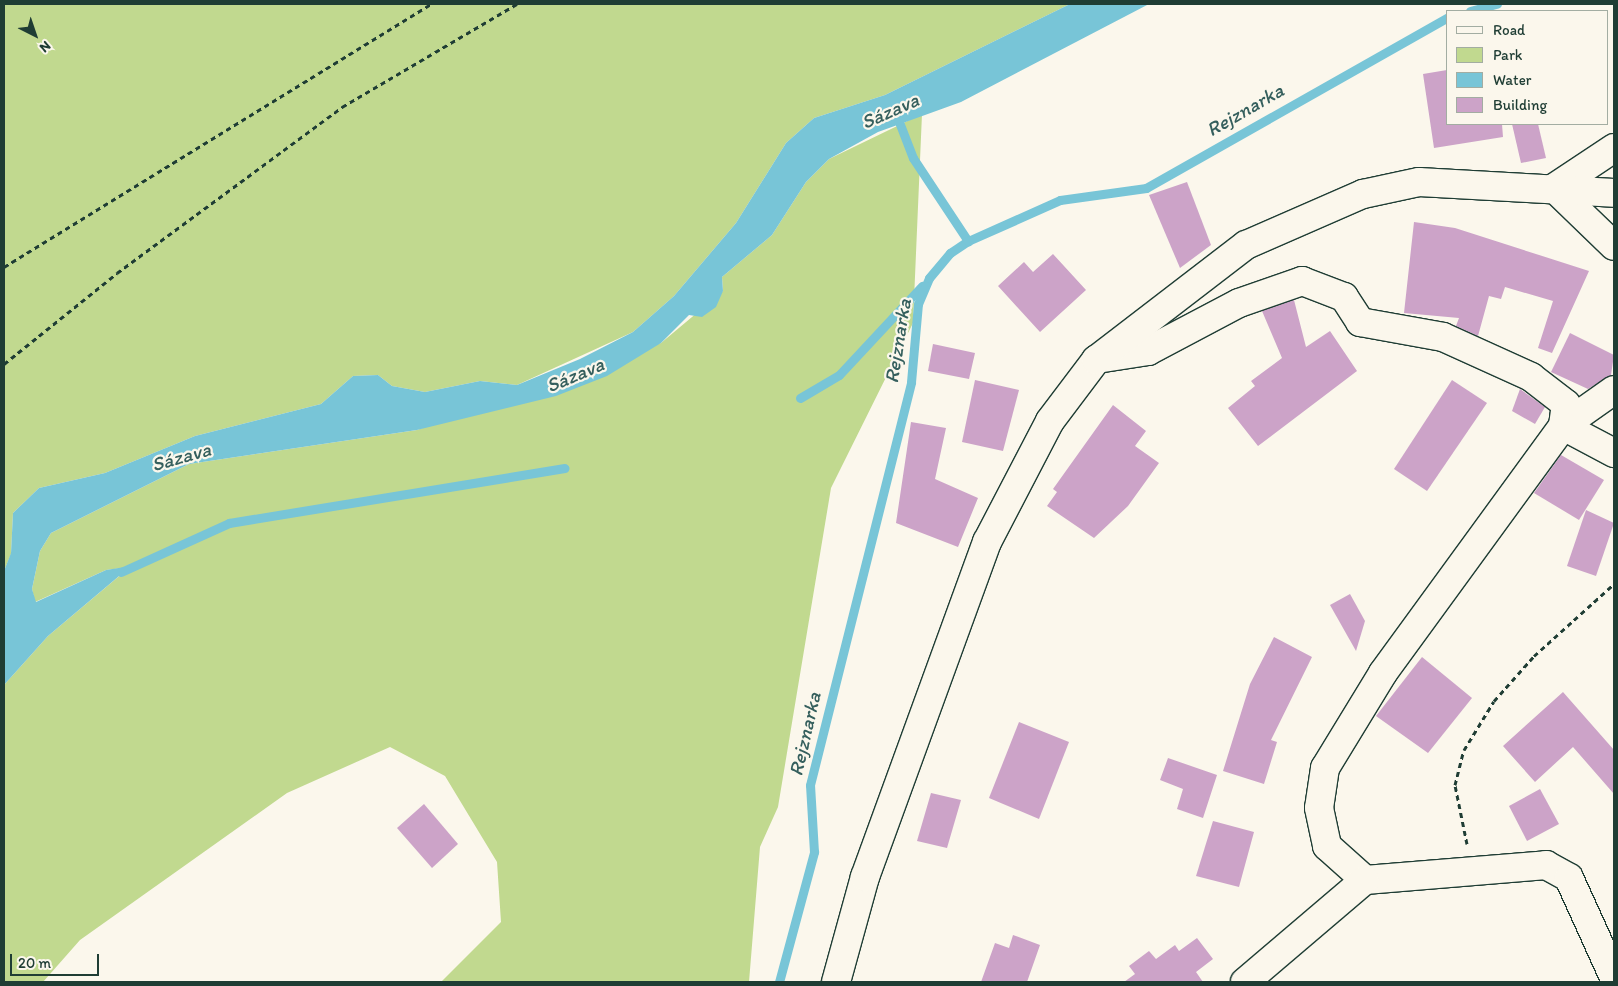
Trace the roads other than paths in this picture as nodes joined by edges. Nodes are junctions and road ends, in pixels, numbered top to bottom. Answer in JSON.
{"nodes":[{"id":1,"x":1614,"y":148,"type":"edge"},
{"id":2,"x":1554,"y":188,"type":"junction"},
{"id":3,"x":1614,"y":193,"type":"edge"},
{"id":4,"x":1614,"y":246,"type":"edge"},
{"id":5,"x":1096,"y":360,"type":"junction"},
{"id":6,"x":1614,"y":390,"type":"edge"},
{"id":7,"x":1563,"y":426,"type":"junction"},
{"id":8,"x":1614,"y":453,"type":"edge"},
{"id":9,"x":1365,"y":880,"type":"junction"},
{"id":10,"x":1614,"y":977,"type":"edge"},
{"id":11,"x":836,"y":982,"type":"edge"},
{"id":12,"x":1245,"y":982,"type":"edge"}],
"edges":[{"from":1,"to":2,"type":"street"},
{"from":2,"to":3,"type":"street"},
{"from":2,"to":4,"type":"street"},
{"from":2,"to":5,"type":"street"},
{"from":5,"to":7,"type":"street"},
{"from":5,"to":11,"type":"street"},
{"from":6,"to":7,"type":"street"},
{"from":7,"to":8,"type":"street"},
{"from":7,"to":9,"type":"street"},
{"from":9,"to":10,"type":"street"},
{"from":9,"to":12,"type":"street"}]}
